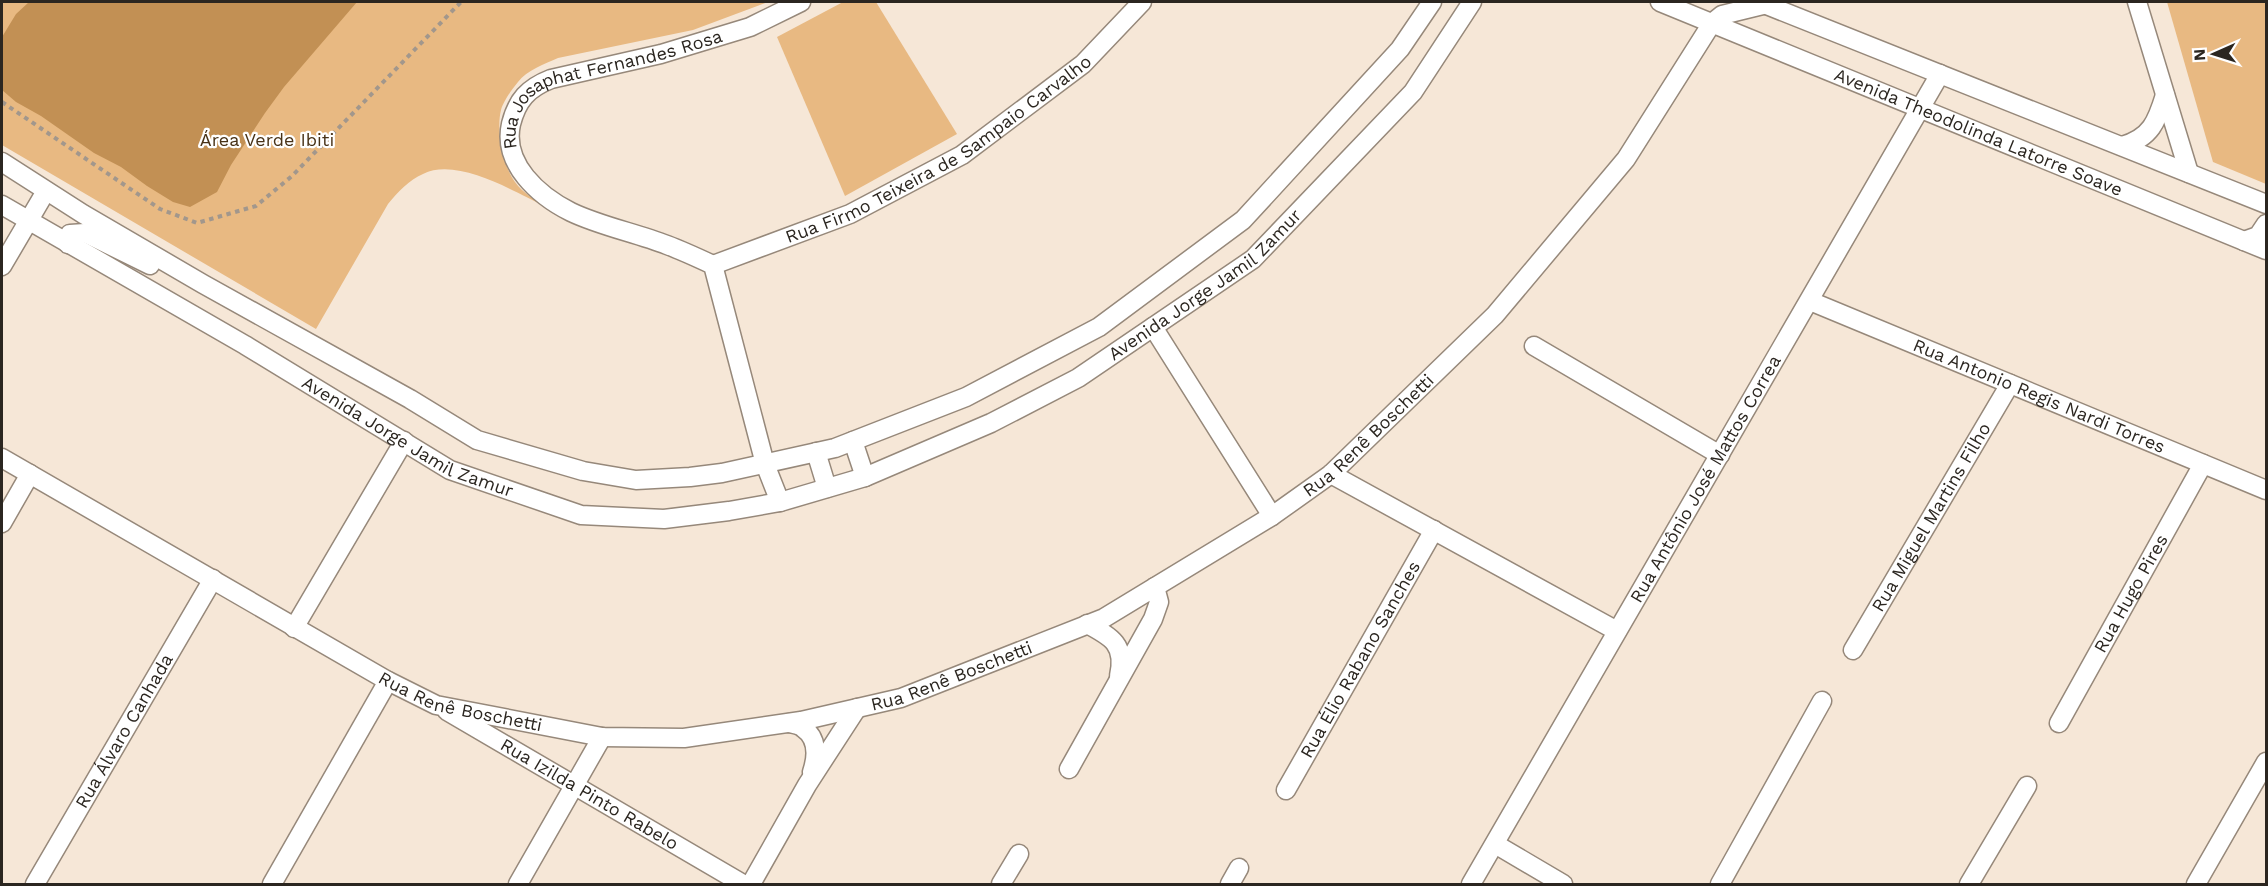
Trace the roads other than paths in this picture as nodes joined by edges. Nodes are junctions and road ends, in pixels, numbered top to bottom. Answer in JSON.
{"nodes":[{"id":1,"x":801,"y":2,"type":"edge"},
{"id":2,"x":1142,"y":2,"type":"edge"},
{"id":3,"x":1432,"y":2,"type":"edge"},
{"id":4,"x":1473,"y":2,"type":"edge"},
{"id":5,"x":1660,"y":2,"type":"edge"},
{"id":6,"x":2137,"y":2,"type":"edge"},
{"id":7,"x":1763,"y":3,"type":"edge"},
{"id":8,"x":1712,"y":23,"type":"junction"},
{"id":9,"x":1940,"y":74,"type":"junction"},
{"id":10,"x":2165,"y":95,"type":"junction"},
{"id":11,"x":1920,"y":108,"type":"junction"},
{"id":12,"x":2122,"y":146,"type":"junction"},
{"id":13,"x":2,"y":163,"type":"edge"},
{"id":14,"x":2189,"y":173,"type":"junction"},
{"id":15,"x":46,"y":191,"type":"junction"},
{"id":16,"x":2266,"y":204,"type":"edge"},
{"id":17,"x":2,"y":205,"type":"edge"},
{"id":18,"x":28,"y":220,"type":"junction"},
{"id":19,"x":2266,"y":224,"type":"edge"},
{"id":20,"x":2244,"y":241,"type":"junction"},
{"id":21,"x":68,"y":244,"type":"junction"},
{"id":22,"x":2266,"y":250,"type":"edge"},
{"id":23,"x":3,"y":260,"type":"edge"},
{"id":24,"x":713,"y":265,"type":"junction"},
{"id":25,"x":203,"y":284,"type":"junction"},
{"id":26,"x":1810,"y":301,"type":"junction"},
{"id":27,"x":1153,"y":327,"type":"junction"},
{"id":28,"x":1534,"y":346,"type":"dead end"},
{"id":29,"x":2010,"y":384,"type":"junction"},
{"id":30,"x":404,"y":441,"type":"junction"},
{"id":31,"x":853,"y":441,"type":"junction"},
{"id":32,"x":816,"y":452,"type":"junction"},
{"id":33,"x":1720,"y":455,"type":"junction"},
{"id":34,"x":2,"y":458,"type":"edge"},
{"id":35,"x":765,"y":464,"type":"junction"},
{"id":36,"x":2203,"y":464,"type":"junction"},
{"id":37,"x":30,"y":474,"type":"junction"},
{"id":38,"x":1331,"y":474,"type":"junction"},
{"id":39,"x":865,"y":477,"type":"junction"},
{"id":40,"x":827,"y":488,"type":"junction"},
{"id":41,"x":2266,"y":490,"type":"edge"},
{"id":42,"x":780,"y":502,"type":"junction"},
{"id":43,"x":1272,"y":516,"type":"junction"},
{"id":44,"x":2,"y":523,"type":"edge"},
{"id":45,"x":1434,"y":530,"type":"junction"},
{"id":46,"x":213,"y":579,"type":"junction"},
{"id":47,"x":1155,"y":587,"type":"junction"},
{"id":48,"x":1087,"y":624,"type":"junction"},
{"id":49,"x":294,"y":628,"type":"junction"},
{"id":50,"x":1617,"y":631,"type":"junction"},
{"id":51,"x":1853,"y":650,"type":"dead end"},
{"id":52,"x":388,"y":681,"type":"junction"},
{"id":53,"x":1117,"y":683,"type":"junction"},
{"id":54,"x":1822,"y":701,"type":"dead end"},
{"id":55,"x":436,"y":705,"type":"junction"},
{"id":56,"x":857,"y":708,"type":"junction"},
{"id":57,"x":789,"y":723,"type":"junction"},
{"id":58,"x":2059,"y":723,"type":"dead end"},
{"id":59,"x":602,"y":737,"type":"junction"},
{"id":60,"x":2266,"y":762,"type":"edge"},
{"id":61,"x":1069,"y":769,"type":"dead end"},
{"id":62,"x":807,"y":785,"type":"junction"},
{"id":63,"x":574,"y":786,"type":"junction"},
{"id":64,"x":2027,"y":786,"type":"dead end"},
{"id":65,"x":1286,"y":790,"type":"dead end"},
{"id":66,"x":1495,"y":844,"type":"junction"},
{"id":67,"x":1018,"y":854,"type":"dead end"},
{"id":68,"x":1239,"y":868,"type":"dead end"},
{"id":69,"x":35,"y":885,"type":"edge"},
{"id":70,"x":272,"y":885,"type":"edge"},
{"id":71,"x":518,"y":885,"type":"edge"},
{"id":72,"x":743,"y":885,"type":"edge"},
{"id":73,"x":751,"y":885,"type":"edge"},
{"id":74,"x":1001,"y":885,"type":"edge"},
{"id":75,"x":1230,"y":885,"type":"edge"},
{"id":76,"x":1471,"y":885,"type":"edge"},
{"id":77,"x":1563,"y":885,"type":"edge"},
{"id":78,"x":1720,"y":885,"type":"edge"},
{"id":79,"x":1970,"y":885,"type":"edge"},
{"id":80,"x":2196,"y":885,"type":"edge"}],
"edges":[{"from":1,"to":24,"type":"street","name":"Rua Josaphat Fernandes Rosa"},
{"from":2,"to":24,"type":"street","name":"Rua Firmo Teixeira de Sampaio Carvalho"},
{"from":3,"to":31,"type":"street","name":"Avenida Jorge Jamil Zamur"},
{"from":4,"to":27,"type":"street","name":"Avenida Jorge Jamil Zamur"},
{"from":5,"to":8,"type":"street","name":"Avenida Theodolinda Latorre Soave"},
{"from":6,"to":10,"type":"street"},
{"from":7,"to":8,"type":"street"},
{"from":7,"to":9,"type":"street"},
{"from":8,"to":11,"type":"street","name":"Avenida Theodolinda Latorre Soave"},
{"from":8,"to":38,"type":"street","name":"Rua Renê Boschetti"},
{"from":9,"to":11,"type":"street","name":"Rua Antônio José Mattos Correa"},
{"from":9,"to":12,"type":"street"},
{"from":10,"to":12,"type":"street"},
{"from":10,"to":14,"type":"street"},
{"from":11,"to":20,"type":"street","name":"Avenida Theodolinda Latorre Soave"},
{"from":11,"to":26,"type":"street","name":"Rua Antônio José Mattos Correa"},
{"from":12,"to":14,"type":"street"},
{"from":13,"to":15,"type":"street","name":"Avenida Jorge Jamil Zamur"},
{"from":14,"to":16,"type":"street"},
{"from":15,"to":18,"type":"street"},
{"from":15,"to":25,"type":"street","name":"Avenida Jorge Jamil Zamur"},
{"from":17,"to":18,"type":"street","name":"Avenida Jorge Jamil Zamur"},
{"from":18,"to":21,"type":"street","name":"Avenida Jorge Jamil Zamur"},
{"from":18,"to":23,"type":"street"},
{"from":19,"to":20,"type":"street"},
{"from":20,"to":22,"type":"street","name":"Avenida Theodolinda Latorre Soave"},
{"from":21,"to":25,"type":"street","name":"Avenida Jorge Jamil Zamur"},
{"from":21,"to":30,"type":"street","name":"Avenida Jorge Jamil Zamur"},
{"from":24,"to":35,"type":"street"},
{"from":25,"to":35,"type":"street","name":"Avenida Jorge Jamil Zamur"},
{"from":26,"to":29,"type":"street","name":"Rua Antonio Regis Nardi Torres"},
{"from":26,"to":33,"type":"street","name":"Rua Antônio José Mattos Correa"},
{"from":27,"to":39,"type":"street","name":"Avenida Jorge Jamil Zamur"},
{"from":27,"to":43,"type":"street"},
{"from":28,"to":33,"type":"street"},
{"from":29,"to":36,"type":"street","name":"Rua Antonio Regis Nardi Torres"},
{"from":29,"to":51,"type":"street","name":"Rua Miguel Martins Filho"},
{"from":30,"to":42,"type":"street","name":"Avenida Jorge Jamil Zamur"},
{"from":30,"to":49,"type":"street"},
{"from":31,"to":32,"type":"street","name":"Avenida Jorge Jamil Zamur"},
{"from":31,"to":39,"type":"street"},
{"from":32,"to":35,"type":"street","name":"Avenida Jorge Jamil Zamur"},
{"from":32,"to":40,"type":"street"},
{"from":33,"to":50,"type":"street","name":"Rua Antônio José Mattos Correa"},
{"from":34,"to":37,"type":"street","name":"Rua Renê Boschetti"},
{"from":35,"to":42,"type":"street"},
{"from":36,"to":41,"type":"street","name":"Rua Antonio Regis Nardi Torres"},
{"from":36,"to":58,"type":"street","name":"Rua Hugo Pires"},
{"from":37,"to":44,"type":"street"},
{"from":37,"to":46,"type":"street","name":"Rua Renê Boschetti"},
{"from":38,"to":43,"type":"street","name":"Rua Renê Boschetti"},
{"from":38,"to":45,"type":"street"},
{"from":39,"to":40,"type":"street","name":"Avenida Jorge Jamil Zamur"},
{"from":40,"to":42,"type":"street","name":"Avenida Jorge Jamil Zamur"},
{"from":43,"to":47,"type":"street","name":"Rua Renê Boschetti"},
{"from":45,"to":50,"type":"street"},
{"from":45,"to":65,"type":"street","name":"Rua Élio Rabano Sanches"},
{"from":46,"to":49,"type":"street","name":"Rua Renê Boschetti"},
{"from":46,"to":69,"type":"street","name":"Rua Álvaro Canhada"},
{"from":47,"to":48,"type":"street","name":"Rua Renê Boschetti"},
{"from":47,"to":53,"type":"street"},
{"from":48,"to":53,"type":"street"},
{"from":48,"to":56,"type":"street","name":"Rua Renê Boschetti"},
{"from":49,"to":52,"type":"street","name":"Rua Renê Boschetti"},
{"from":50,"to":66,"type":"street","name":"Rua Antônio José Mattos Correa"},
{"from":52,"to":55,"type":"street","name":"Rua Renê Boschetti"},
{"from":52,"to":70,"type":"street"},
{"from":53,"to":61,"type":"street"},
{"from":54,"to":78,"type":"street"},
{"from":55,"to":59,"type":"street","name":"Rua Renê Boschetti"},
{"from":55,"to":63,"type":"street","name":"Rua Izilda Pinto Rabelo"},
{"from":56,"to":57,"type":"street","name":"Rua Renê Boschetti"},
{"from":56,"to":62,"type":"street"},
{"from":57,"to":59,"type":"street","name":"Rua Renê Boschetti"},
{"from":57,"to":62,"type":"street"},
{"from":59,"to":63,"type":"street"},
{"from":60,"to":80,"type":"street"},
{"from":62,"to":73,"type":"street"},
{"from":63,"to":71,"type":"street"},
{"from":63,"to":72,"type":"street","name":"Rua Izilda Pinto Rabelo"},
{"from":64,"to":79,"type":"street"},
{"from":66,"to":76,"type":"street","name":"Rua Antônio José Mattos Correa"},
{"from":66,"to":77,"type":"street"},
{"from":67,"to":74,"type":"street"},
{"from":68,"to":75,"type":"street"}]}
